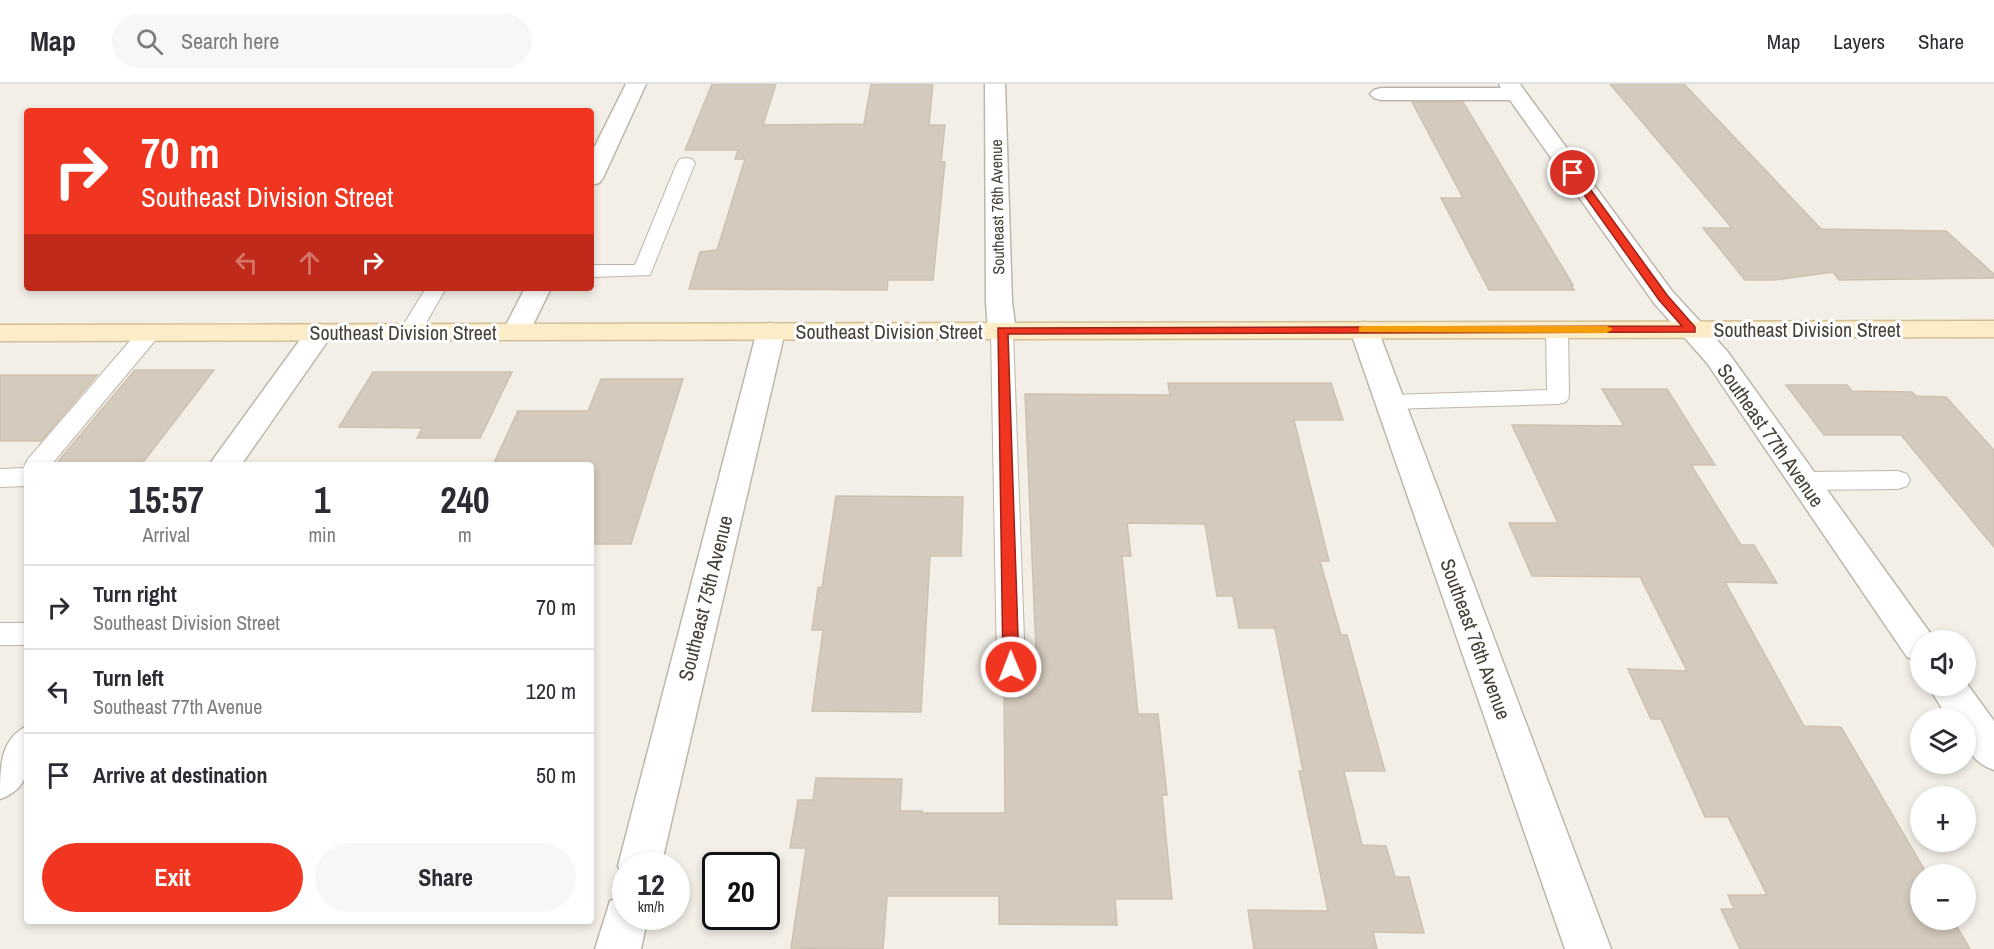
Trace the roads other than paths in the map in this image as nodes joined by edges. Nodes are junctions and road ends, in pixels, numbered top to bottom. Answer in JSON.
{"nodes":[{"id":1,"x":636,"y":84,"type":"edge"},
{"id":2,"x":995,"y":84,"type":"edge"},
{"id":3,"x":1513,"y":89,"type":"edge"},
{"id":4,"x":1381,"y":94,"type":"dead end"},
{"id":5,"x":686,"y":163,"type":"dead end"},
{"id":6,"x":594,"y":172,"type":"edge"},
{"id":7,"x":594,"y":271,"type":"edge"},
{"id":8,"x":434,"y":291,"type":"edge"},
{"id":9,"x":537,"y":291,"type":"edge"},
{"id":10,"x":1557,"y":329,"type":"junction"},
{"id":11,"x":1691,"y":329,"type":"junction"},
{"id":12,"x":1994,"y":329,"type":"edge"},
{"id":13,"x":1364,"y":330,"type":"junction"},
{"id":14,"x":517,"y":331,"type":"junction"},
{"id":15,"x":771,"y":331,"type":"junction"},
{"id":16,"x":1002,"y":331,"type":"junction"},
{"id":17,"x":150,"y":332,"type":"junction"},
{"id":18,"x":321,"y":332,"type":"junction"},
{"id":19,"x":410,"y":332,"type":"junction"},
{"id":20,"x":0,"y":333,"type":"edge"},
{"id":21,"x":1390,"y":402,"type":"junction"},
{"id":22,"x":40,"y":462,"type":"edge"},
{"id":23,"x":227,"y":462,"type":"edge"},
{"id":24,"x":24,"y":477,"type":"edge"},
{"id":25,"x":0,"y":478,"type":"edge"},
{"id":26,"x":1898,"y":480,"type":"dead end"},
{"id":27,"x":1803,"y":481,"type":"junction"},
{"id":28,"x":1910,"y":633,"type":"edge"},
{"id":29,"x":0,"y":634,"type":"edge"},
{"id":30,"x":24,"y":634,"type":"edge"},
{"id":31,"x":1011,"y":667,"type":"dead end"},
{"id":32,"x":1954,"y":696,"type":"edge"},
{"id":33,"x":24,"y":747,"type":"edge"},
{"id":34,"x":1994,"y":753,"type":"edge"},
{"id":35,"x":0,"y":781,"type":"edge"},
{"id":36,"x":642,"y":852,"type":"edge"},
{"id":37,"x":623,"y":930,"type":"edge"},
{"id":38,"x":618,"y":949,"type":"edge"},
{"id":39,"x":1588,"y":949,"type":"edge"}],
"edges":[{"from":1,"to":6,"type":"street"},
{"from":2,"to":16,"type":"street","name":"Southeast 76th Avenue"},
{"from":3,"to":4,"type":"street"},
{"from":3,"to":11,"type":"street","name":"Southeast 77th Avenue"},
{"from":5,"to":7,"type":"lane"},
{"from":8,"to":19,"type":"lane"},
{"from":9,"to":14,"type":"street"},
{"from":10,"to":11,"type":"main road","name":"Southeast Division Street"},
{"from":10,"to":13,"type":"main road","name":"Southeast Division Street"},
{"from":10,"to":21,"type":"lane"},
{"from":11,"to":12,"type":"main road","name":"Southeast Division Street"},
{"from":11,"to":27,"type":"street","name":"Southeast 77th Avenue"},
{"from":13,"to":16,"type":"main road","name":"Southeast Division Street"},
{"from":13,"to":21,"type":"street","name":"Southeast 76th Avenue"},
{"from":14,"to":15,"type":"main road","name":"Southeast Division Street"},
{"from":14,"to":19,"type":"main road","name":"Southeast Division Street"},
{"from":15,"to":16,"type":"main road","name":"Southeast Division Street"},
{"from":15,"to":36,"type":"street","name":"Southeast 75th Avenue"},
{"from":16,"to":31,"type":"lane"},
{"from":17,"to":18,"type":"main road","name":"Southeast Division Street"},
{"from":17,"to":20,"type":"main road","name":"Southeast Division Street"},
{"from":17,"to":22,"type":"lane"},
{"from":18,"to":19,"type":"main road","name":"Southeast Division Street"},
{"from":18,"to":23,"type":"street"},
{"from":21,"to":39,"type":"street","name":"Southeast 76th Avenue"},
{"from":24,"to":25,"type":"lane"},
{"from":26,"to":27,"type":"lane"},
{"from":27,"to":28,"type":"street","name":"Southeast 77th Avenue"},
{"from":29,"to":30,"type":"lane"},
{"from":32,"to":34,"type":"street"},
{"from":33,"to":35,"type":"street"},
{"from":37,"to":38,"type":"street"}]}
